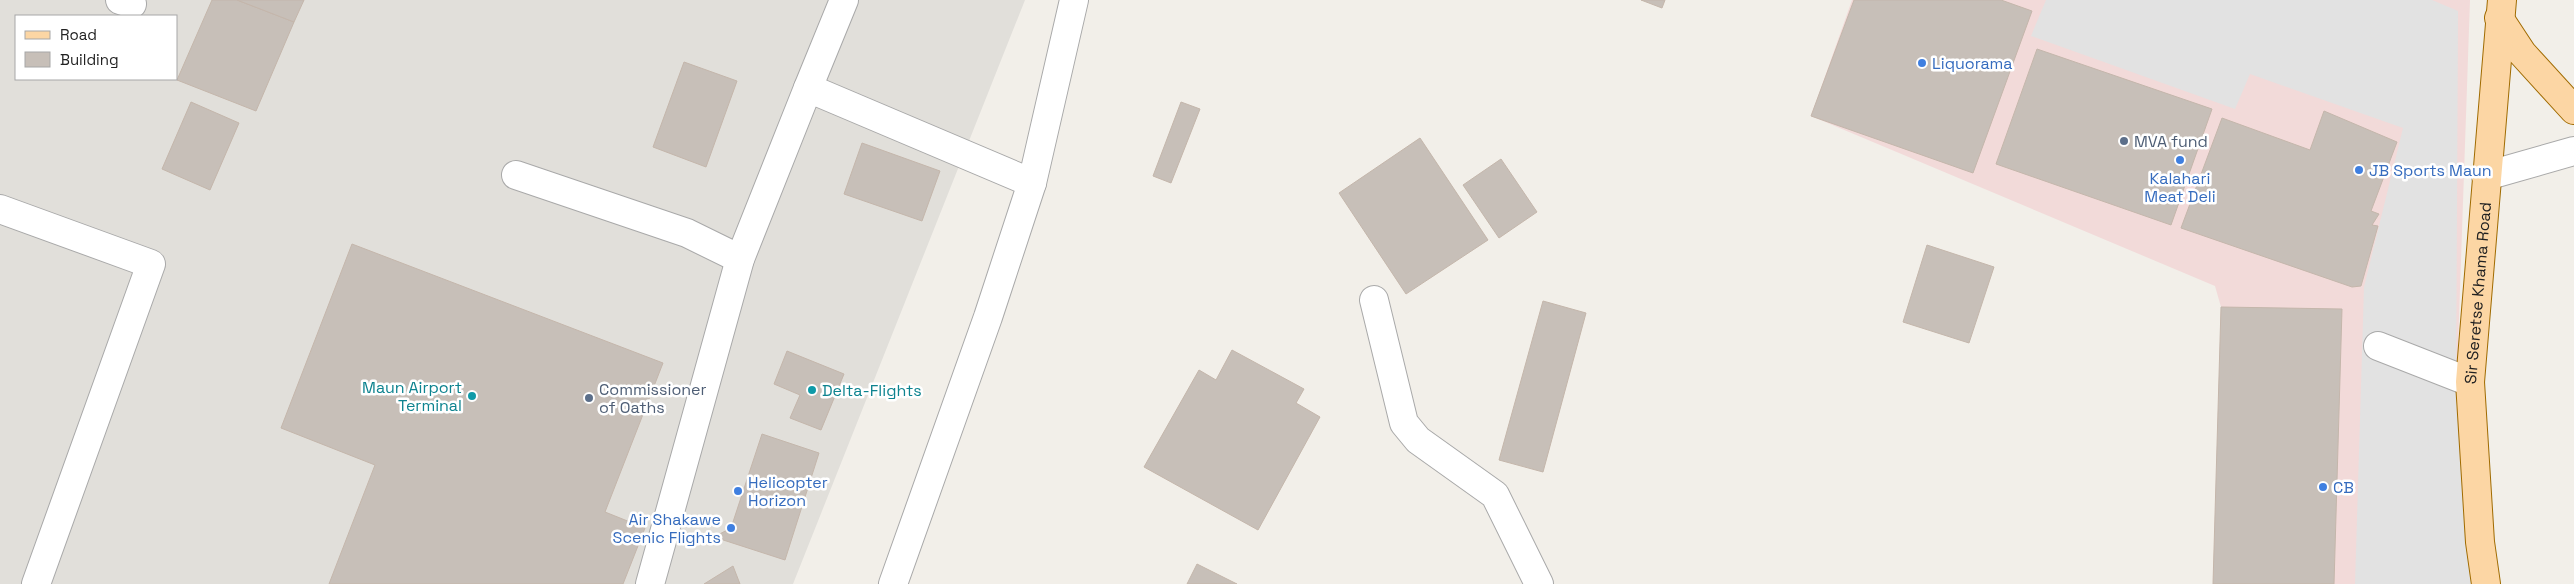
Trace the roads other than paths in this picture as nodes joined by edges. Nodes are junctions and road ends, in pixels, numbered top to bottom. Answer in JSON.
{"nodes":[{"id":1,"x":844,"y":0,"type":"edge"},
{"id":2,"x":1074,"y":0,"type":"edge"},
{"id":3,"x":2501,"y":9,"type":"edge"},
{"id":4,"x":808,"y":88,"type":"junction"},
{"id":5,"x":2574,"y":110,"type":"edge"},
{"id":6,"x":2574,"y":152,"type":"edge"},
{"id":7,"x":516,"y":175,"type":"dead end"},
{"id":8,"x":2486,"y":176,"type":"junction"},
{"id":9,"x":1032,"y":183,"type":"junction"},
{"id":10,"x":0,"y":209,"type":"edge"},
{"id":11,"x":740,"y":259,"type":"junction"},
{"id":12,"x":1374,"y":300,"type":"dead end"},
{"id":13,"x":2378,"y":346,"type":"dead end"},
{"id":14,"x":2470,"y":382,"type":"junction"},
{"id":15,"x":36,"y":584,"type":"edge"},
{"id":16,"x":650,"y":584,"type":"edge"},
{"id":17,"x":893,"y":584,"type":"edge"},
{"id":18,"x":1539,"y":584,"type":"edge"},
{"id":19,"x":2486,"y":584,"type":"edge"}],
"edges":[{"from":1,"to":4,"type":"street"},
{"from":2,"to":9,"type":"street"},
{"from":3,"to":5,"type":"main road"},
{"from":3,"to":8,"type":"main road","name":"Sir Seretse Khama Road"},
{"from":4,"to":9,"type":"street"},
{"from":4,"to":11,"type":"street"},
{"from":6,"to":8,"type":"street"},
{"from":7,"to":11,"type":"street"},
{"from":8,"to":14,"type":"main road","name":"Sir Seretse Khama Road"},
{"from":9,"to":17,"type":"street"},
{"from":10,"to":15,"type":"street"},
{"from":11,"to":16,"type":"street"},
{"from":12,"to":18,"type":"street"},
{"from":13,"to":14,"type":"street"},
{"from":14,"to":19,"type":"main road","name":"Sir Seretse Khama Road"}]}
